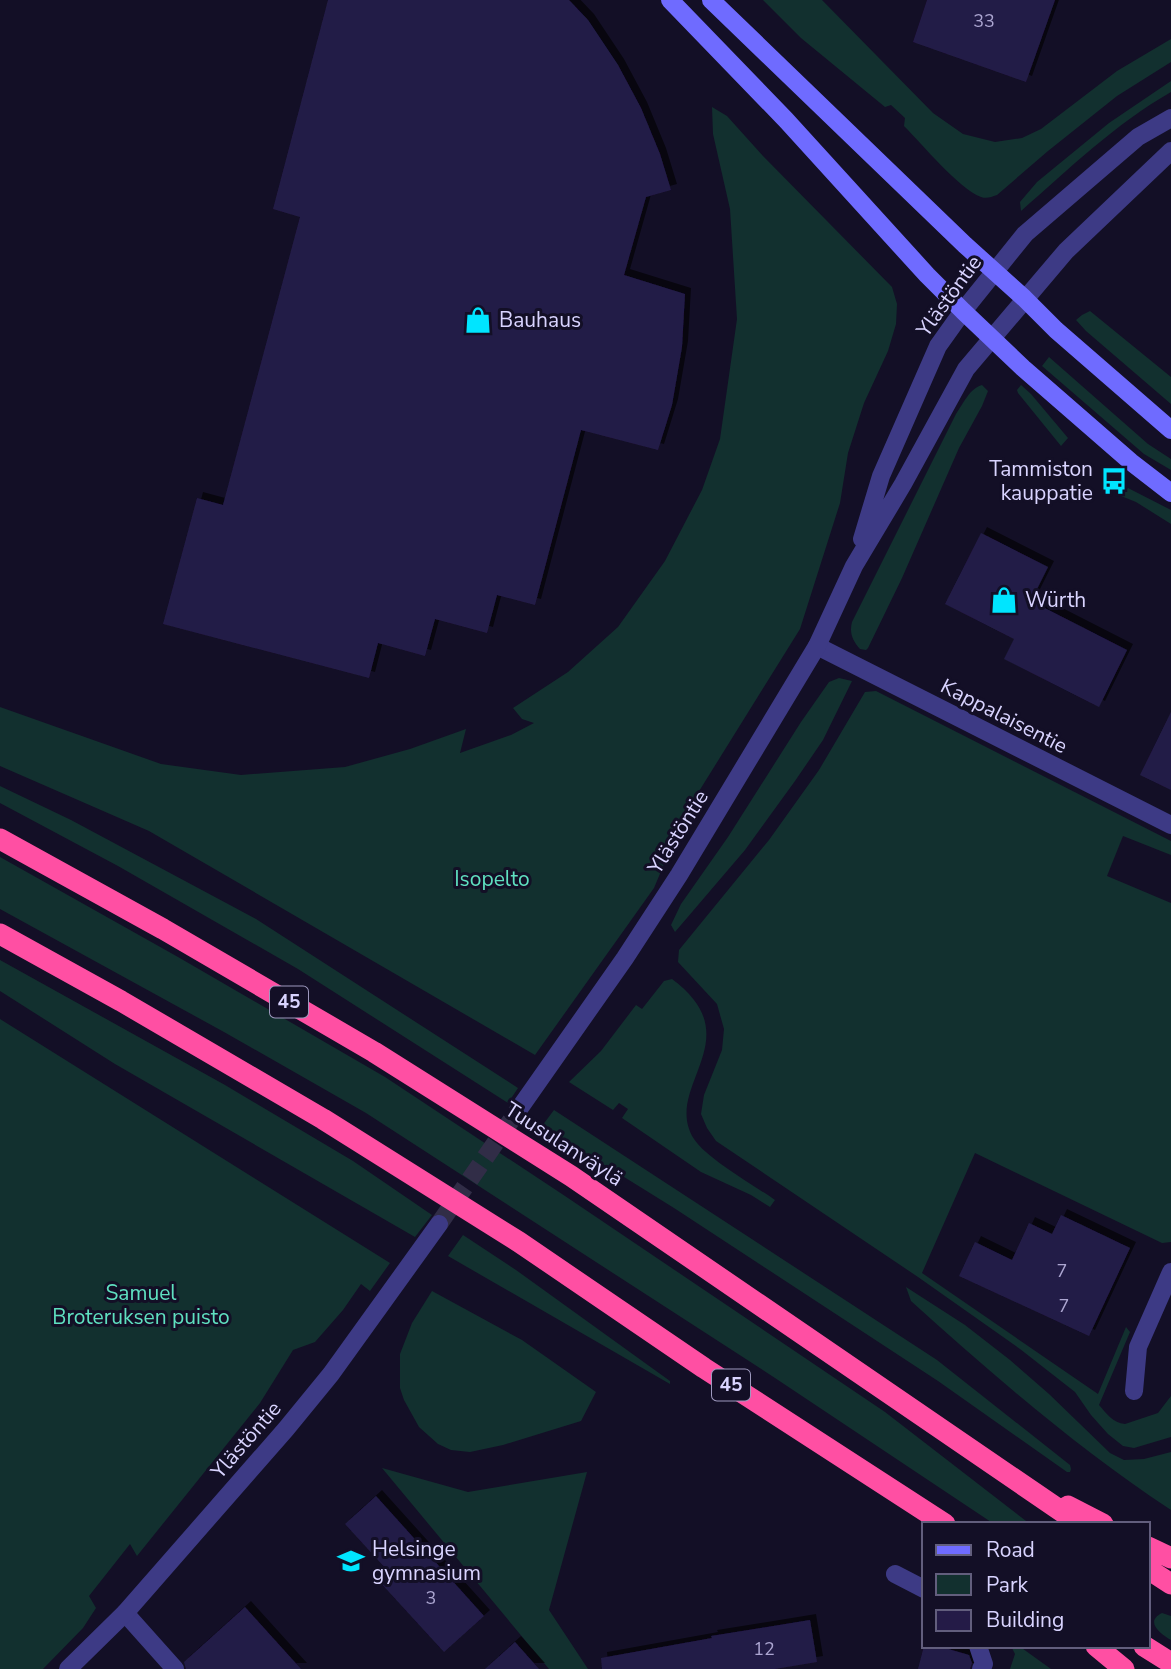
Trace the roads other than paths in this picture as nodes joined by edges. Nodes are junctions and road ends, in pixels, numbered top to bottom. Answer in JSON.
{"nodes":[{"id":1,"x":670,"y":0,"type":"edge"},
{"id":2,"x":711,"y":0,"type":"edge"},
{"id":3,"x":1171,"y":118,"type":"edge"},
{"id":4,"x":1171,"y":151,"type":"edge"},
{"id":5,"x":994,"y":271,"type":"junction"},
{"id":6,"x":1024,"y":298,"type":"junction"},
{"id":7,"x":962,"y":311,"type":"junction"},
{"id":8,"x":992,"y":338,"type":"junction"},
{"id":9,"x":1171,"y":430,"type":"edge"},
{"id":10,"x":1171,"y":493,"type":"edge"},
{"id":11,"x":854,"y":566,"type":"junction"},
{"id":12,"x":817,"y":646,"type":"junction"},
{"id":13,"x":1171,"y":825,"type":"edge"},
{"id":14,"x":0,"y":839,"type":"edge"},
{"id":15,"x":0,"y":934,"type":"edge"},
{"id":16,"x":519,"y":1109,"type":"tunnel mouth"},
{"id":17,"x":439,"y":1224,"type":"tunnel mouth"},
{"id":18,"x":1171,"y":1272,"type":"edge"},
{"id":19,"x":1134,"y":1391,"type":"dead end"},
{"id":20,"x":1007,"y":1475,"type":"junction"},
{"id":21,"x":942,"y":1522,"type":"edge"},
{"id":22,"x":1077,"y":1522,"type":"edge"},
{"id":23,"x":1099,"y":1522,"type":"edge"},
{"id":24,"x":1150,"y":1548,"type":"edge"},
{"id":25,"x":1171,"y":1558,"type":"edge"},
{"id":26,"x":1150,"y":1570,"type":"edge"},
{"id":27,"x":895,"y":1574,"type":"dead end"},
{"id":28,"x":1171,"y":1584,"type":"edge"},
{"id":29,"x":922,"y":1588,"type":"edge"},
{"id":30,"x":125,"y":1613,"type":"junction"},
{"id":31,"x":979,"y":1648,"type":"edge"},
{"id":32,"x":1099,"y":1648,"type":"edge"},
{"id":33,"x":1147,"y":1648,"type":"edge"},
{"id":34,"x":1171,"y":1663,"type":"edge"},
{"id":35,"x":1122,"y":1667,"type":"edge"},
{"id":36,"x":68,"y":1669,"type":"edge"},
{"id":37,"x":176,"y":1669,"type":"edge"},
{"id":38,"x":981,"y":1669,"type":"edge"}],
"edges":[{"from":1,"to":7,"type":"main road"},
{"from":2,"to":5,"type":"main road"},
{"from":3,"to":5,"type":"street","name":"Ylästöntie"},
{"from":4,"to":6,"type":"street","name":"Ylästöntie"},
{"from":5,"to":6,"type":"main road"},
{"from":5,"to":7,"type":"street","name":"Ylästöntie"},
{"from":6,"to":8,"type":"street","name":"Ylästöntie"},
{"from":6,"to":9,"type":"main road"},
{"from":7,"to":8,"type":"main road"},
{"from":7,"to":11,"type":"street","name":"Ylästöntie"},
{"from":8,"to":10,"type":"main road"},
{"from":8,"to":11,"type":"street","name":"Ylästöntie"},
{"from":11,"to":12,"type":"street","name":"Ylästöntie"},
{"from":12,"to":13,"type":"street","name":"Kappalaisentie"},
{"from":12,"to":16,"type":"street","name":"Ylästöntie"},
{"from":14,"to":20,"type":"highway","name":"Tuusulanväylä","number":"45"},
{"from":15,"to":21,"type":"highway","number":"45"},
{"from":17,"to":30,"type":"street","name":"Ylästöntie"},
{"from":18,"to":19,"type":"street"},
{"from":20,"to":22,"type":"highway","name":"Tuusulanväylä","number":"45"},
{"from":20,"to":23,"type":"highway"},
{"from":24,"to":25,"type":"highway"},
{"from":26,"to":28,"type":"highway"},
{"from":27,"to":29,"type":"street"},
{"from":30,"to":36,"type":"street","name":"Ylästöntie"},
{"from":30,"to":37,"type":"street"},
{"from":31,"to":38,"type":"street"},
{"from":32,"to":35,"type":"highway"},
{"from":33,"to":34,"type":"highway"}]}
